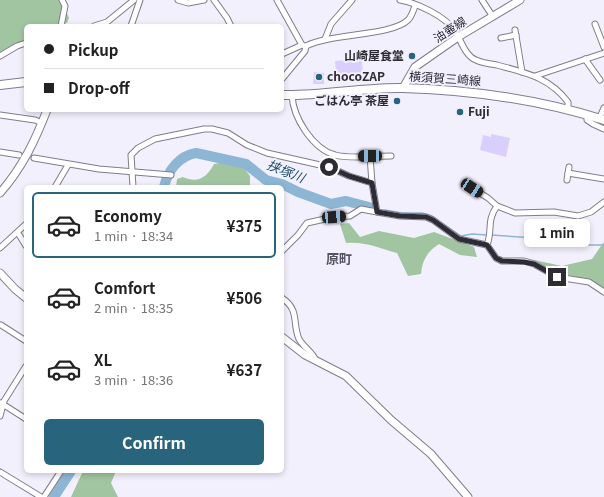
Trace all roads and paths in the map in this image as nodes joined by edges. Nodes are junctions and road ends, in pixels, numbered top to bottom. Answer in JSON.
{"nodes":[{"id":1,"x":62,"y":0,"type":"edge"},
{"id":2,"x":134,"y":0,"type":"edge"},
{"id":3,"x":140,"y":0,"type":"edge"},
{"id":4,"x":178,"y":0,"type":"edge"},
{"id":5,"x":204,"y":0,"type":"edge"},
{"id":6,"x":214,"y":0,"type":"edge"},
{"id":7,"x":276,"y":0,"type":"edge"},
{"id":8,"x":352,"y":0,"type":"edge"},
{"id":9,"x":400,"y":0,"type":"edge"},
{"id":10,"x":482,"y":0,"type":"edge"},
{"id":11,"x":520,"y":0,"type":"edge"},
{"id":12,"x":413,"y":3,"type":"edge"},
{"id":13,"x":493,"y":17,"type":"junction"},
{"id":14,"x":61,"y":24,"type":"edge"},
{"id":15,"x":100,"y":24,"type":"edge"},
{"id":16,"x":132,"y":24,"type":"edge"},
{"id":17,"x":230,"y":24,"type":"edge"},
{"id":18,"x":595,"y":24,"type":"dead end"},
{"id":19,"x":458,"y":37,"type":"junction"},
{"id":20,"x":501,"y":38,"type":"dead end"},
{"id":21,"x":324,"y":39,"type":"junction"},
{"id":22,"x":24,"y":44,"type":"edge"},
{"id":23,"x":304,"y":46,"type":"junction"},
{"id":24,"x":604,"y":47,"type":"edge"},
{"id":25,"x":284,"y":53,"type":"edge"},
{"id":26,"x":604,"y":53,"type":"edge"},
{"id":27,"x":0,"y":56,"type":"edge"},
{"id":28,"x":585,"y":59,"type":"junction"},
{"id":29,"x":522,"y":72,"type":"junction"},
{"id":30,"x":534,"y":76,"type":"junction"},
{"id":31,"x":284,"y":77,"type":"edge"},
{"id":32,"x":600,"y":80,"type":"dead end"},
{"id":33,"x":24,"y":82,"type":"edge"},
{"id":34,"x":0,"y":85,"type":"edge"},
{"id":35,"x":403,"y":88,"type":"junction"},
{"id":36,"x":284,"y":95,"type":"edge"},
{"id":37,"x":292,"y":95,"type":"junction"},
{"id":38,"x":604,"y":108,"type":"edge"},
{"id":39,"x":568,"y":109,"type":"junction"},
{"id":40,"x":46,"y":112,"type":"edge"},
{"id":41,"x":0,"y":114,"type":"edge"},
{"id":42,"x":587,"y":114,"type":"junction"},
{"id":43,"x":602,"y":119,"type":"edge"},
{"id":44,"x":42,"y":123,"type":"junction"},
{"id":45,"x":604,"y":129,"type":"edge"},
{"id":46,"x":0,"y":152,"type":"edge"},
{"id":47,"x":19,"y":155,"type":"dead end"},
{"id":48,"x":370,"y":156,"type":"junction"},
{"id":49,"x":391,"y":156,"type":"dead end"},
{"id":50,"x":34,"y":158,"type":"dead end"},
{"id":51,"x":68,"y":165,"type":"junction"},
{"id":52,"x":131,"y":172,"type":"junction"},
{"id":53,"x":169,"y":176,"type":"dead end"},
{"id":54,"x":604,"y":179,"type":"edge"},
{"id":55,"x":567,"y":180,"type":"dead end"},
{"id":56,"x":372,"y":183,"type":"junction"},
{"id":57,"x":56,"y":185,"type":"edge"},
{"id":58,"x":133,"y":185,"type":"edge"},
{"id":59,"x":472,"y":188,"type":"dead end"},
{"id":60,"x":0,"y":193,"type":"edge"},
{"id":61,"x":604,"y":202,"type":"edge"},
{"id":62,"x":497,"y":206,"type":"junction"},
{"id":63,"x":377,"y":212,"type":"junction"},
{"id":64,"x":24,"y":226,"type":"edge"},
{"id":65,"x":18,"y":233,"type":"junction"},
{"id":66,"x":24,"y":243,"type":"edge"},
{"id":67,"x":487,"y":245,"type":"junction"},
{"id":68,"x":0,"y":248,"type":"edge"},
{"id":69,"x":284,"y":249,"type":"edge"},
{"id":70,"x":0,"y":272,"type":"edge"},
{"id":71,"x":604,"y":292,"type":"edge"},
{"id":72,"x":24,"y":296,"type":"edge"},
{"id":73,"x":284,"y":300,"type":"edge"},
{"id":74,"x":0,"y":326,"type":"edge"},
{"id":75,"x":284,"y":339,"type":"edge"},
{"id":76,"x":24,"y":340,"type":"edge"},
{"id":77,"x":316,"y":361,"type":"junction"},
{"id":78,"x":24,"y":369,"type":"edge"},
{"id":79,"x":1,"y":404,"type":"edge"},
{"id":80,"x":0,"y":416,"type":"edge"},
{"id":81,"x":24,"y":418,"type":"edge"},
{"id":82,"x":0,"y":472,"type":"edge"},
{"id":83,"x":60,"y":473,"type":"edge"},
{"id":84,"x":41,"y":497,"type":"edge"},
{"id":85,"x":44,"y":497,"type":"edge"},
{"id":86,"x":468,"y":497,"type":"edge"}],
"edges":[{"from":1,"to":14,"type":"street"},
{"from":2,"to":15,"type":"street"},
{"from":3,"to":16,"type":"street"},
{"from":4,"to":5,"type":"street"},
{"from":6,"to":17,"type":"street"},
{"from":7,"to":23,"type":"street"},
{"from":8,"to":21,"type":"street"},
{"from":9,"to":12,"type":"street"},
{"from":10,"to":13,"type":"street"},
{"from":11,"to":13,"type":"street","name":"油壷線"},
{"from":12,"to":19,"type":"street"},
{"from":12,"to":21,"type":"street"},
{"from":13,"to":19,"type":"street","name":"油壷線"},
{"from":18,"to":24,"type":"street"},
{"from":19,"to":29,"type":"street"},
{"from":19,"to":35,"type":"street","name":"油壷線"},
{"from":20,"to":29,"type":"street"},
{"from":21,"to":23,"type":"street"},
{"from":22,"to":27,"type":"street"},
{"from":23,"to":25,"type":"street"},
{"from":23,"to":31,"type":"street"},
{"from":26,"to":28,"type":"street"},
{"from":28,"to":30,"type":"street"},
{"from":28,"to":32,"type":"street"},
{"from":29,"to":30,"type":"street"},
{"from":30,"to":39,"type":"street"},
{"from":33,"to":34,"type":"main road"},
{"from":35,"to":37,"type":"main road","name":"横須賀三崎線"},
{"from":35,"to":39,"type":"main road","name":"横須賀三崎線"},
{"from":36,"to":37,"type":"main road","name":"横須賀三崎線"},
{"from":37,"to":48,"type":"street"},
{"from":38,"to":43,"type":"street"},
{"from":39,"to":42,"type":"main road","name":"横須賀三崎線"},
{"from":40,"to":44,"type":"street"},
{"from":41,"to":44,"type":"street"},
{"from":42,"to":43,"type":"main road","name":"横須賀三崎線"},
{"from":42,"to":45,"type":"street"},
{"from":44,"to":60,"type":"street"},
{"from":46,"to":47,"type":"street"},
{"from":48,"to":49,"type":"street"},
{"from":48,"to":56,"type":"street"},
{"from":50,"to":51,"type":"street"},
{"from":51,"to":52,"type":"street"},
{"from":51,"to":57,"type":"street"},
{"from":52,"to":53,"type":"street"},
{"from":52,"to":56,"type":"street"},
{"from":52,"to":58,"type":"street"},
{"from":54,"to":55,"type":"street"},
{"from":56,"to":63,"type":"street"},
{"from":59,"to":62,"type":"street"},
{"from":61,"to":62,"type":"street"},
{"from":62,"to":67,"type":"street"},
{"from":63,"to":67,"type":"street"},
{"from":63,"to":69,"type":"street"},
{"from":64,"to":65,"type":"street"},
{"from":65,"to":66,"type":"street"},
{"from":65,"to":68,"type":"street"},
{"from":67,"to":71,"type":"street"},
{"from":70,"to":72,"type":"street"},
{"from":73,"to":77,"type":"street"},
{"from":74,"to":76,"type":"street"},
{"from":75,"to":77,"type":"street"},
{"from":77,"to":86,"type":"street"},
{"from":78,"to":79,"type":"street"},
{"from":79,"to":80,"type":"street"},
{"from":79,"to":81,"type":"street"},
{"from":82,"to":84,"type":"street"},
{"from":83,"to":85,"type":"street"}]}
